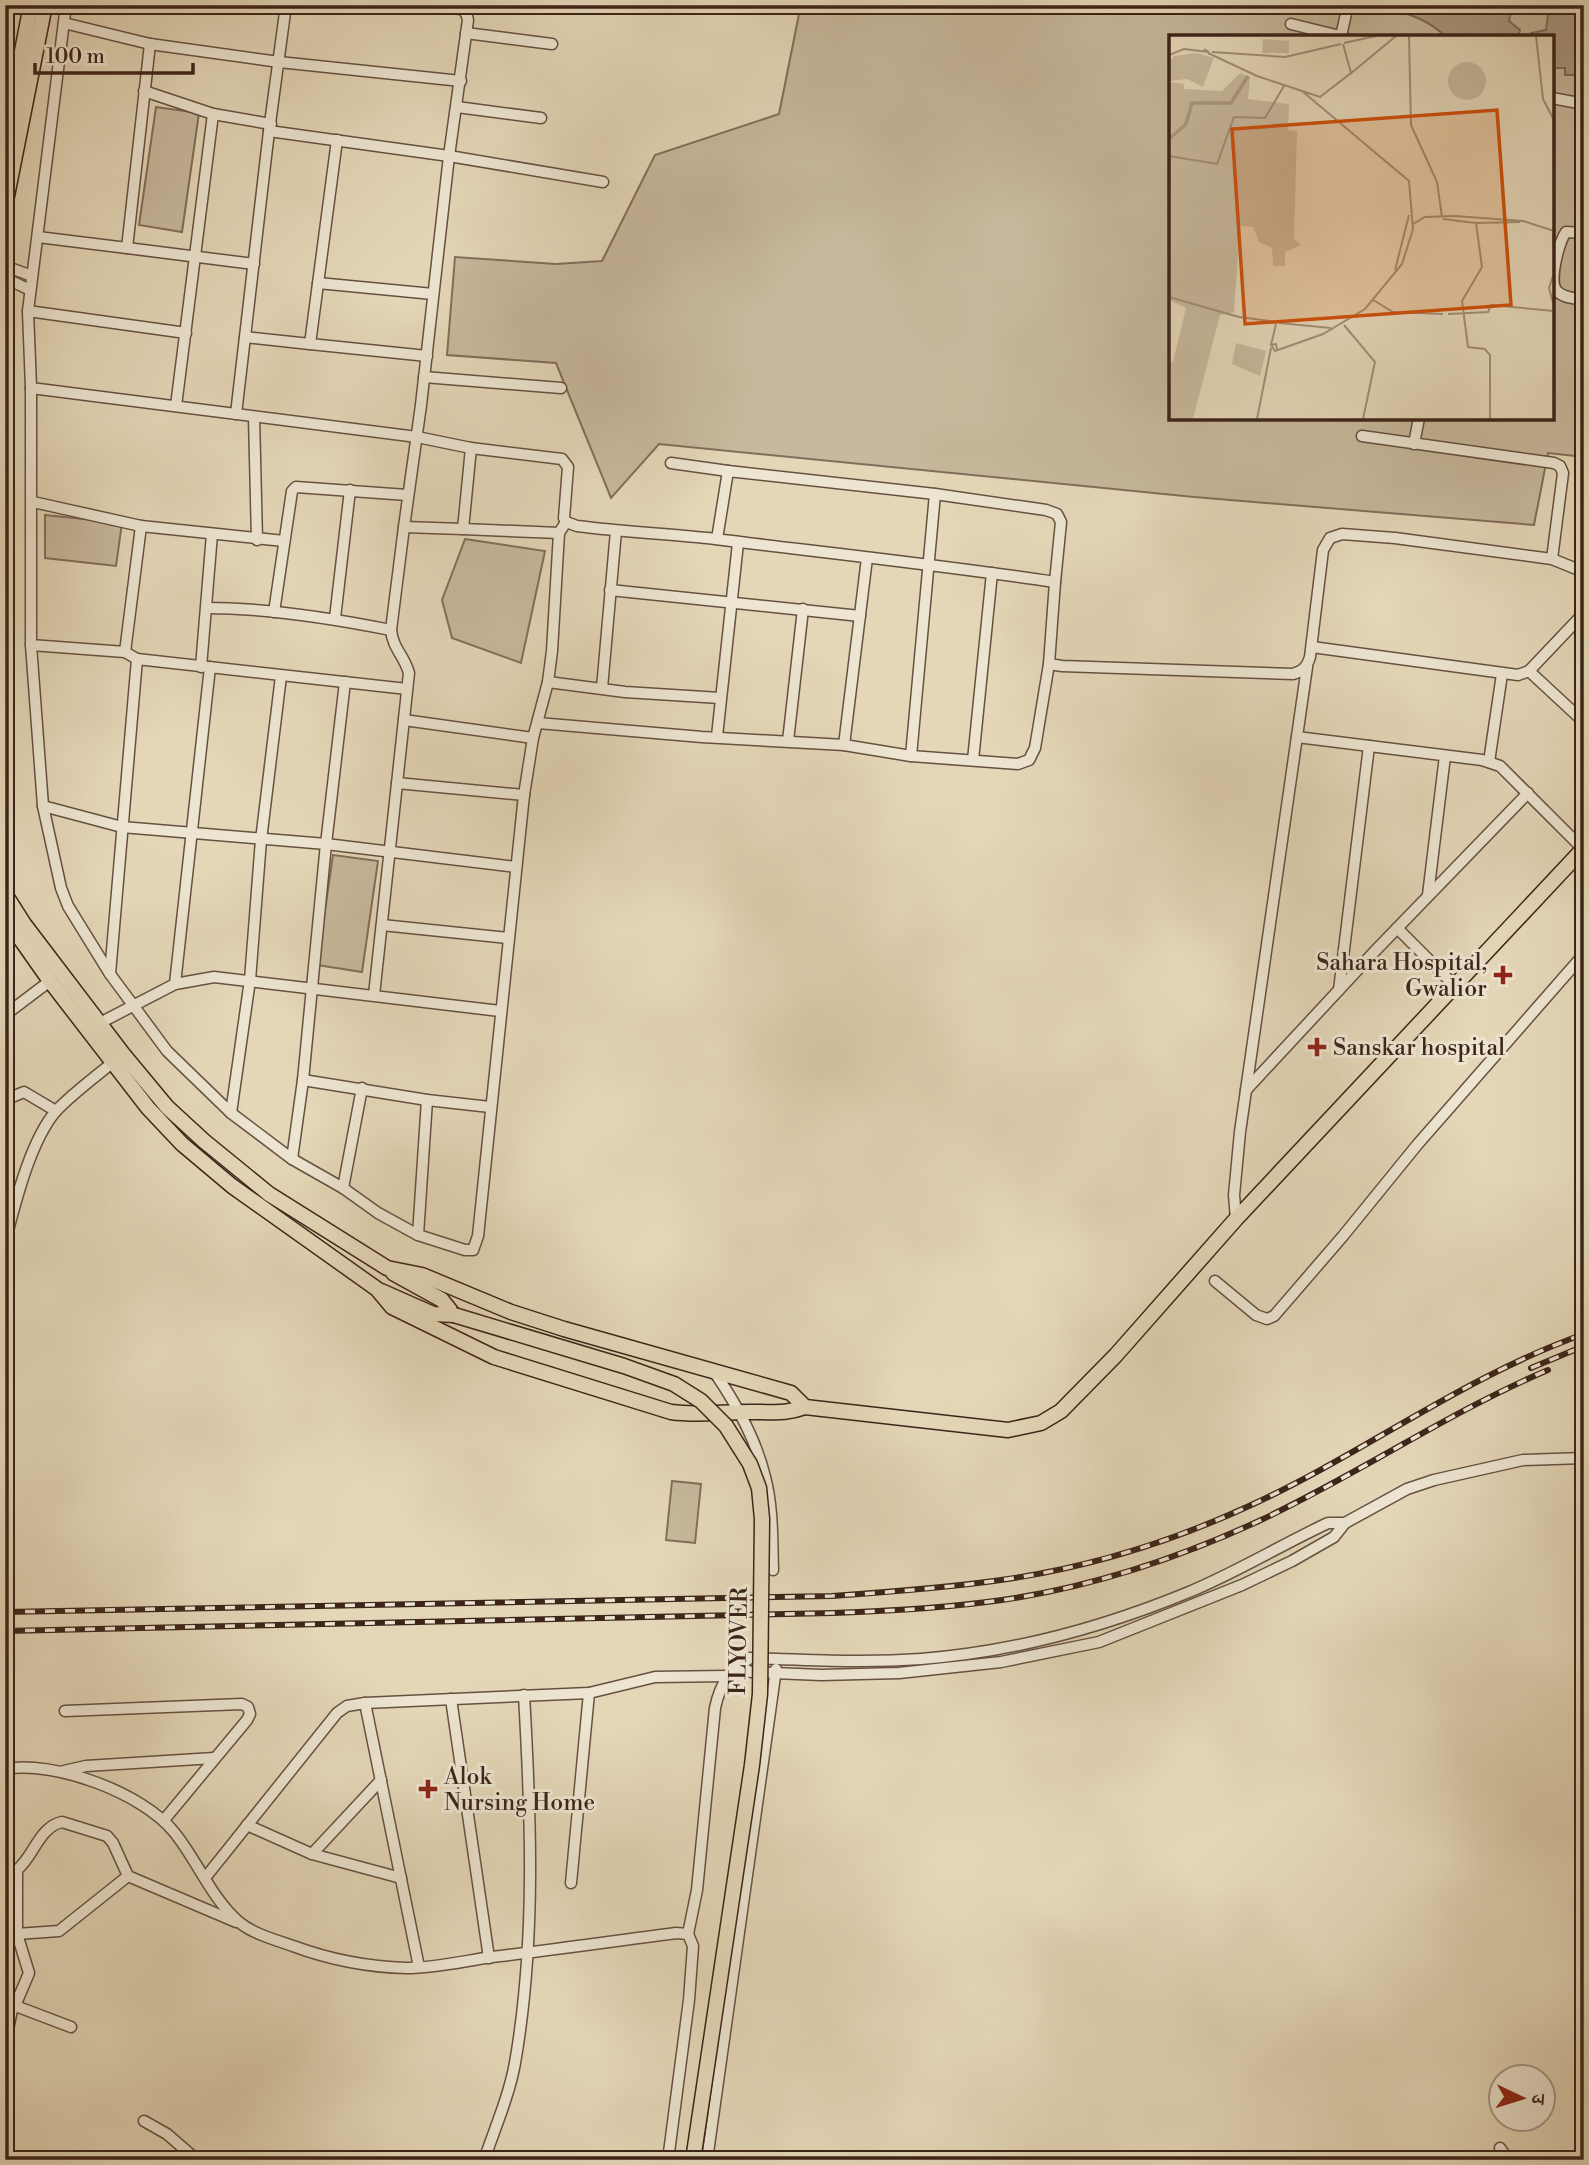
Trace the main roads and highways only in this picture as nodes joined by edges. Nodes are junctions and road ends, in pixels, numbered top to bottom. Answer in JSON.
{"nodes":[{"id":1,"x":31,"y":5,"type":"edge"},
{"id":2,"x":45,"y":5,"type":"edge"},
{"id":3,"x":5,"y":138,"type":"edge"},
{"id":4,"x":5,"y":206,"type":"edge"},
{"id":5,"x":1583,"y":848,"type":"edge"},
{"id":6,"x":5,"y":894,"type":"edge"},
{"id":7,"x":5,"y":917,"type":"edge"},
{"id":8,"x":94,"y":1027,"type":"junction"},
{"id":9,"x":118,"y":1058,"type":"junction"},
{"id":10,"x":387,"y":1268,"type":"junction"},
{"id":11,"x":377,"y":1289,"type":"junction"},
{"id":12,"x":454,"y":1315,"type":"junction"},
{"id":13,"x":805,"y":1407,"type":"junction"},
{"id":14,"x":693,"y":2160,"type":"edge"}],
"edges":[{"from":1,"to":3,"type":"main road"},
{"from":2,"to":4,"type":"main road"},
{"from":5,"to":13,"type":"main road"},
{"from":6,"to":8,"type":"main road"},
{"from":7,"to":8,"type":"main road"},
{"from":8,"to":9,"type":"main road"},
{"from":9,"to":10,"type":"main road","name":"FLYOVER"},
{"from":9,"to":11,"type":"main road"},
{"from":10,"to":12,"type":"main road","name":"FLYOVER"},
{"from":10,"to":13,"type":"main road"},
{"from":11,"to":12,"type":"main road","name":"FLYOVER"},
{"from":11,"to":13,"type":"main road"},
{"from":12,"to":14,"type":"main road","name":"FLYOVER","bridge":true}]}
